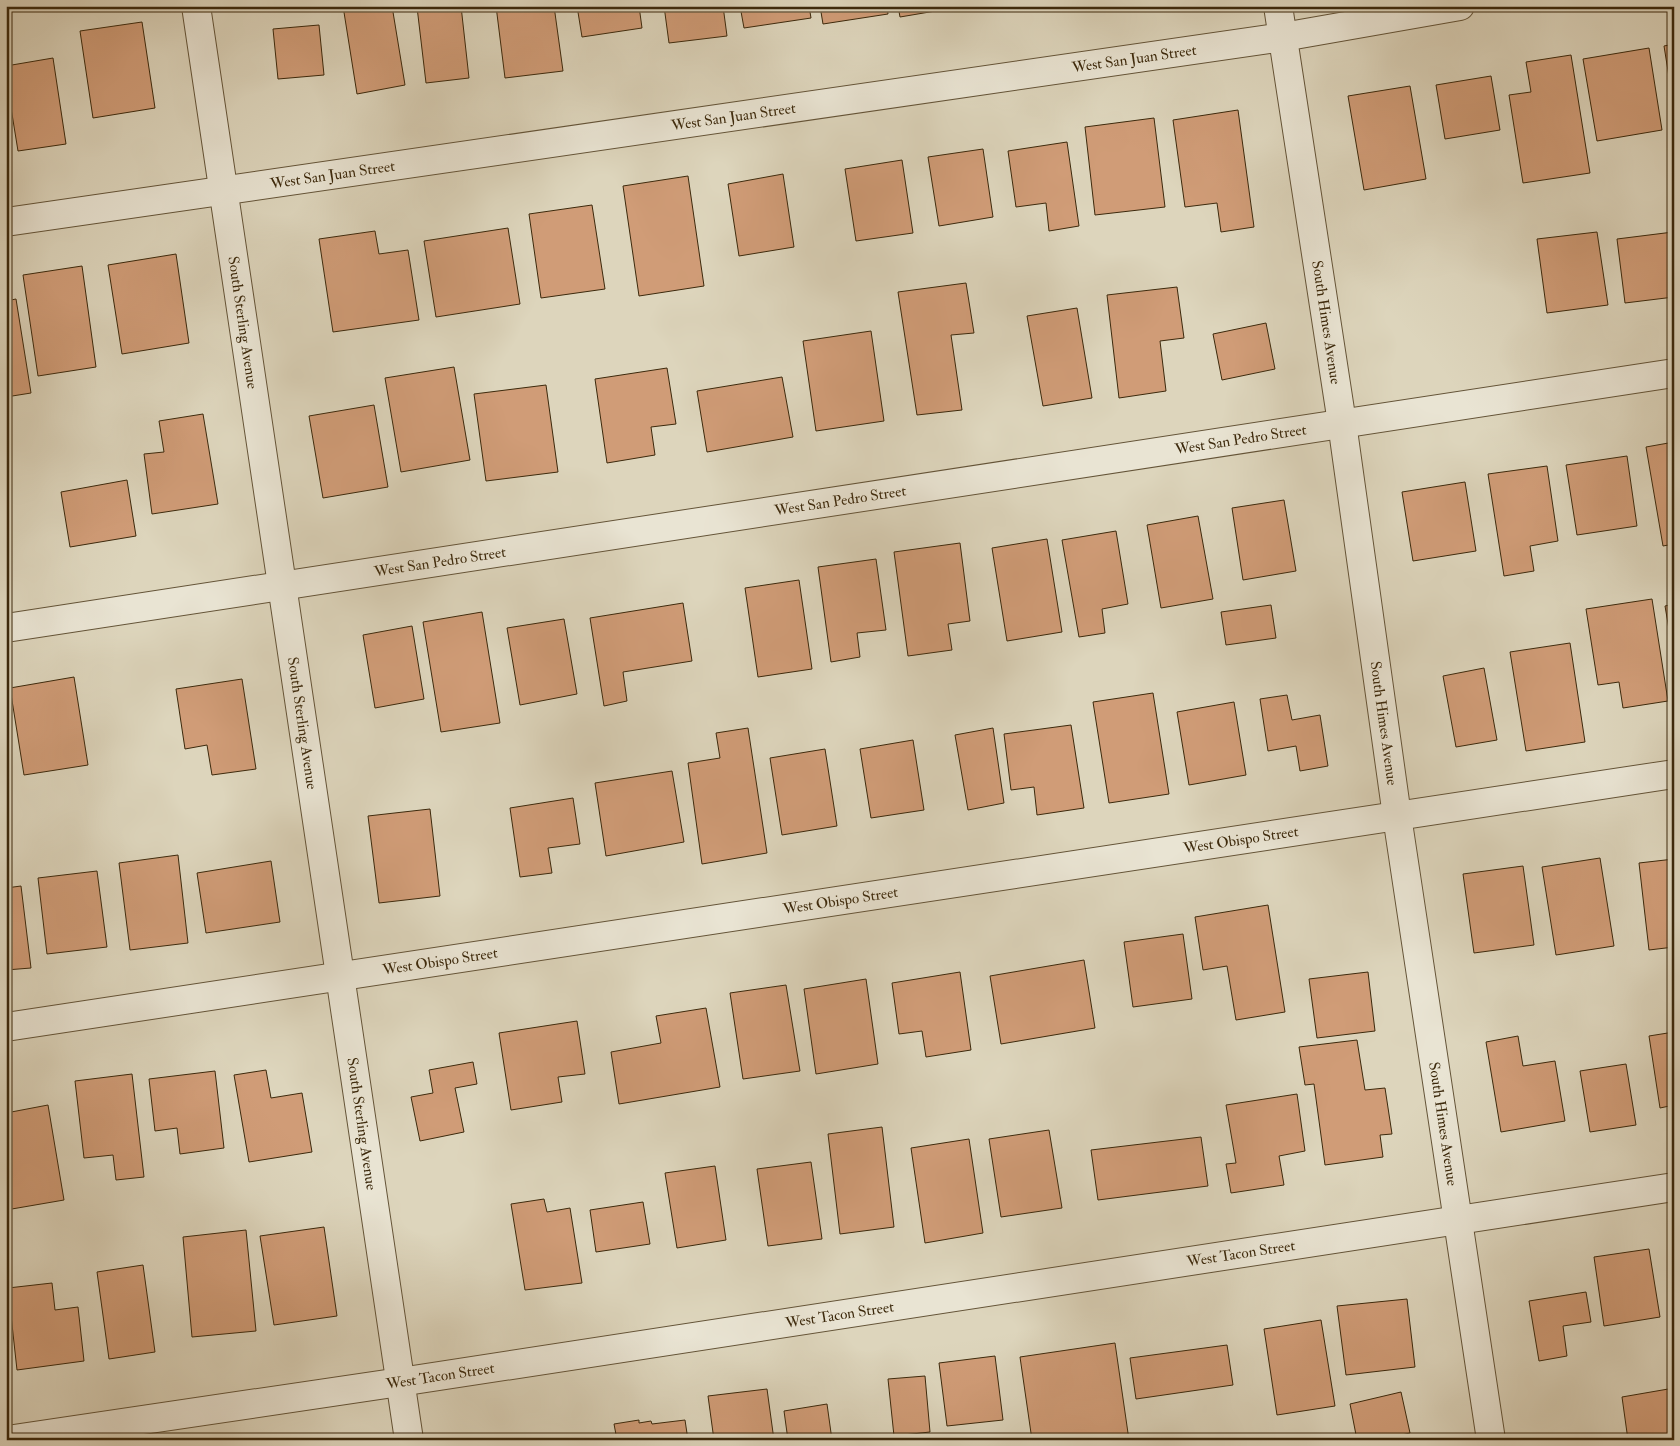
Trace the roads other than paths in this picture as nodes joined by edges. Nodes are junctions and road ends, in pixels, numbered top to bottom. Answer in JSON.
{"nodes":[{"id":1,"x":196,"y":6,"type":"edge"},
{"id":2,"x":1278,"y":6,"type":"edge"},
{"id":3,"x":1460,"y":6,"type":"edge"},
{"id":4,"x":1283,"y":37,"type":"junction"},
{"id":5,"x":223,"y":189,"type":"junction"},
{"id":6,"x":6,"y":222,"type":"edge"},
{"id":7,"x":1674,"y":373,"type":"edge"},
{"id":8,"x":1342,"y":423,"type":"junction"},
{"id":9,"x":282,"y":587,"type":"junction"},
{"id":10,"x":6,"y":628,"type":"edge"},
{"id":11,"x":1674,"y":774,"type":"edge"},
{"id":12,"x":1398,"y":816,"type":"junction"},
{"id":13,"x":340,"y":976,"type":"junction"},
{"id":14,"x":6,"y":1026,"type":"edge"},
{"id":15,"x":1674,"y":1187,"type":"edge"},
{"id":16,"x":1459,"y":1221,"type":"junction"},
{"id":17,"x":400,"y":1382,"type":"junction"},
{"id":18,"x":7,"y":1440,"type":"edge"},
{"id":19,"x":409,"y":1440,"type":"edge"},
{"id":20,"x":1491,"y":1440,"type":"edge"}],
"edges":[{"from":1,"to":5,"type":"street","name":"South Sterling Avenue"},
{"from":2,"to":4,"type":"street","name":"South Himes Avenue"},
{"from":3,"to":4,"type":"street","name":"West San Juan Street"},
{"from":4,"to":5,"type":"street","name":"West San Juan Street"},
{"from":4,"to":8,"type":"street","name":"South Himes Avenue"},
{"from":5,"to":6,"type":"street","name":"West San Juan Street"},
{"from":5,"to":9,"type":"street","name":"South Sterling Avenue"},
{"from":7,"to":8,"type":"street","name":"West San Pedro Street"},
{"from":8,"to":9,"type":"street","name":"West San Pedro Street"},
{"from":8,"to":12,"type":"street","name":"South Himes Avenue"},
{"from":9,"to":10,"type":"street","name":"West San Pedro Street"},
{"from":9,"to":13,"type":"street","name":"South Sterling Avenue"},
{"from":11,"to":12,"type":"street","name":"West Obispo Street"},
{"from":12,"to":13,"type":"street","name":"West Obispo Street"},
{"from":12,"to":16,"type":"street","name":"South Himes Avenue"},
{"from":13,"to":14,"type":"street","name":"West Obispo Street"},
{"from":13,"to":17,"type":"street","name":"South Sterling Avenue"},
{"from":15,"to":16,"type":"street","name":"West Tacon Street"},
{"from":16,"to":17,"type":"street","name":"West Tacon Street"},
{"from":16,"to":20,"type":"street","name":"South Himes Avenue"},
{"from":17,"to":18,"type":"street","name":"West Tacon Street"},
{"from":17,"to":19,"type":"street","name":"South Sterling Avenue"}]}
